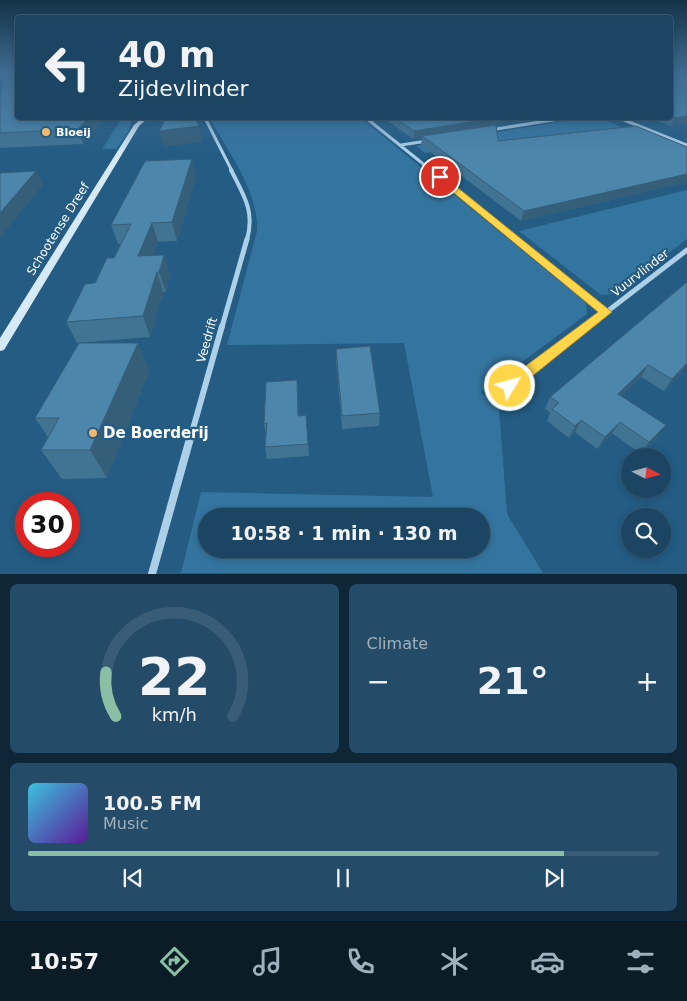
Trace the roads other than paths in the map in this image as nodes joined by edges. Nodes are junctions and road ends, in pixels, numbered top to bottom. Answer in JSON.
{"nodes":[{"id":1,"x":206,"y":120,"type":"edge"},
{"id":2,"x":369,"y":120,"type":"edge"},
{"id":3,"x":553,"y":120,"type":"edge"},
{"id":4,"x":625,"y":120,"type":"edge"},
{"id":5,"x":137,"y":121,"type":"edge"},
{"id":6,"x":488,"y":131,"type":"edge"},
{"id":7,"x":430,"y":140,"type":"edge"},
{"id":8,"x":401,"y":145,"type":"junction"},
{"id":9,"x":687,"y":146,"type":"edge"},
{"id":10,"x":687,"y":250,"type":"edge"},
{"id":11,"x":606,"y":312,"type":"junction"},
{"id":12,"x":0,"y":347,"type":"edge"},
{"id":13,"x":510,"y":386,"type":"dead end"},
{"id":14,"x":152,"y":574,"type":"edge"}],
"edges":[{"from":1,"to":14,"type":"street","name":"Veedrift"},
{"from":2,"to":8,"type":"street"},
{"from":3,"to":6,"type":"street"},
{"from":4,"to":9,"type":"street"},
{"from":5,"to":12,"type":"street","name":"Schootense Dreef"},
{"from":7,"to":8,"type":"street"},
{"from":8,"to":11,"type":"street"},
{"from":10,"to":11,"type":"street","name":"Vuurvlinder"},
{"from":11,"to":13,"type":"street","name":"Vuurvlinder"}]}
